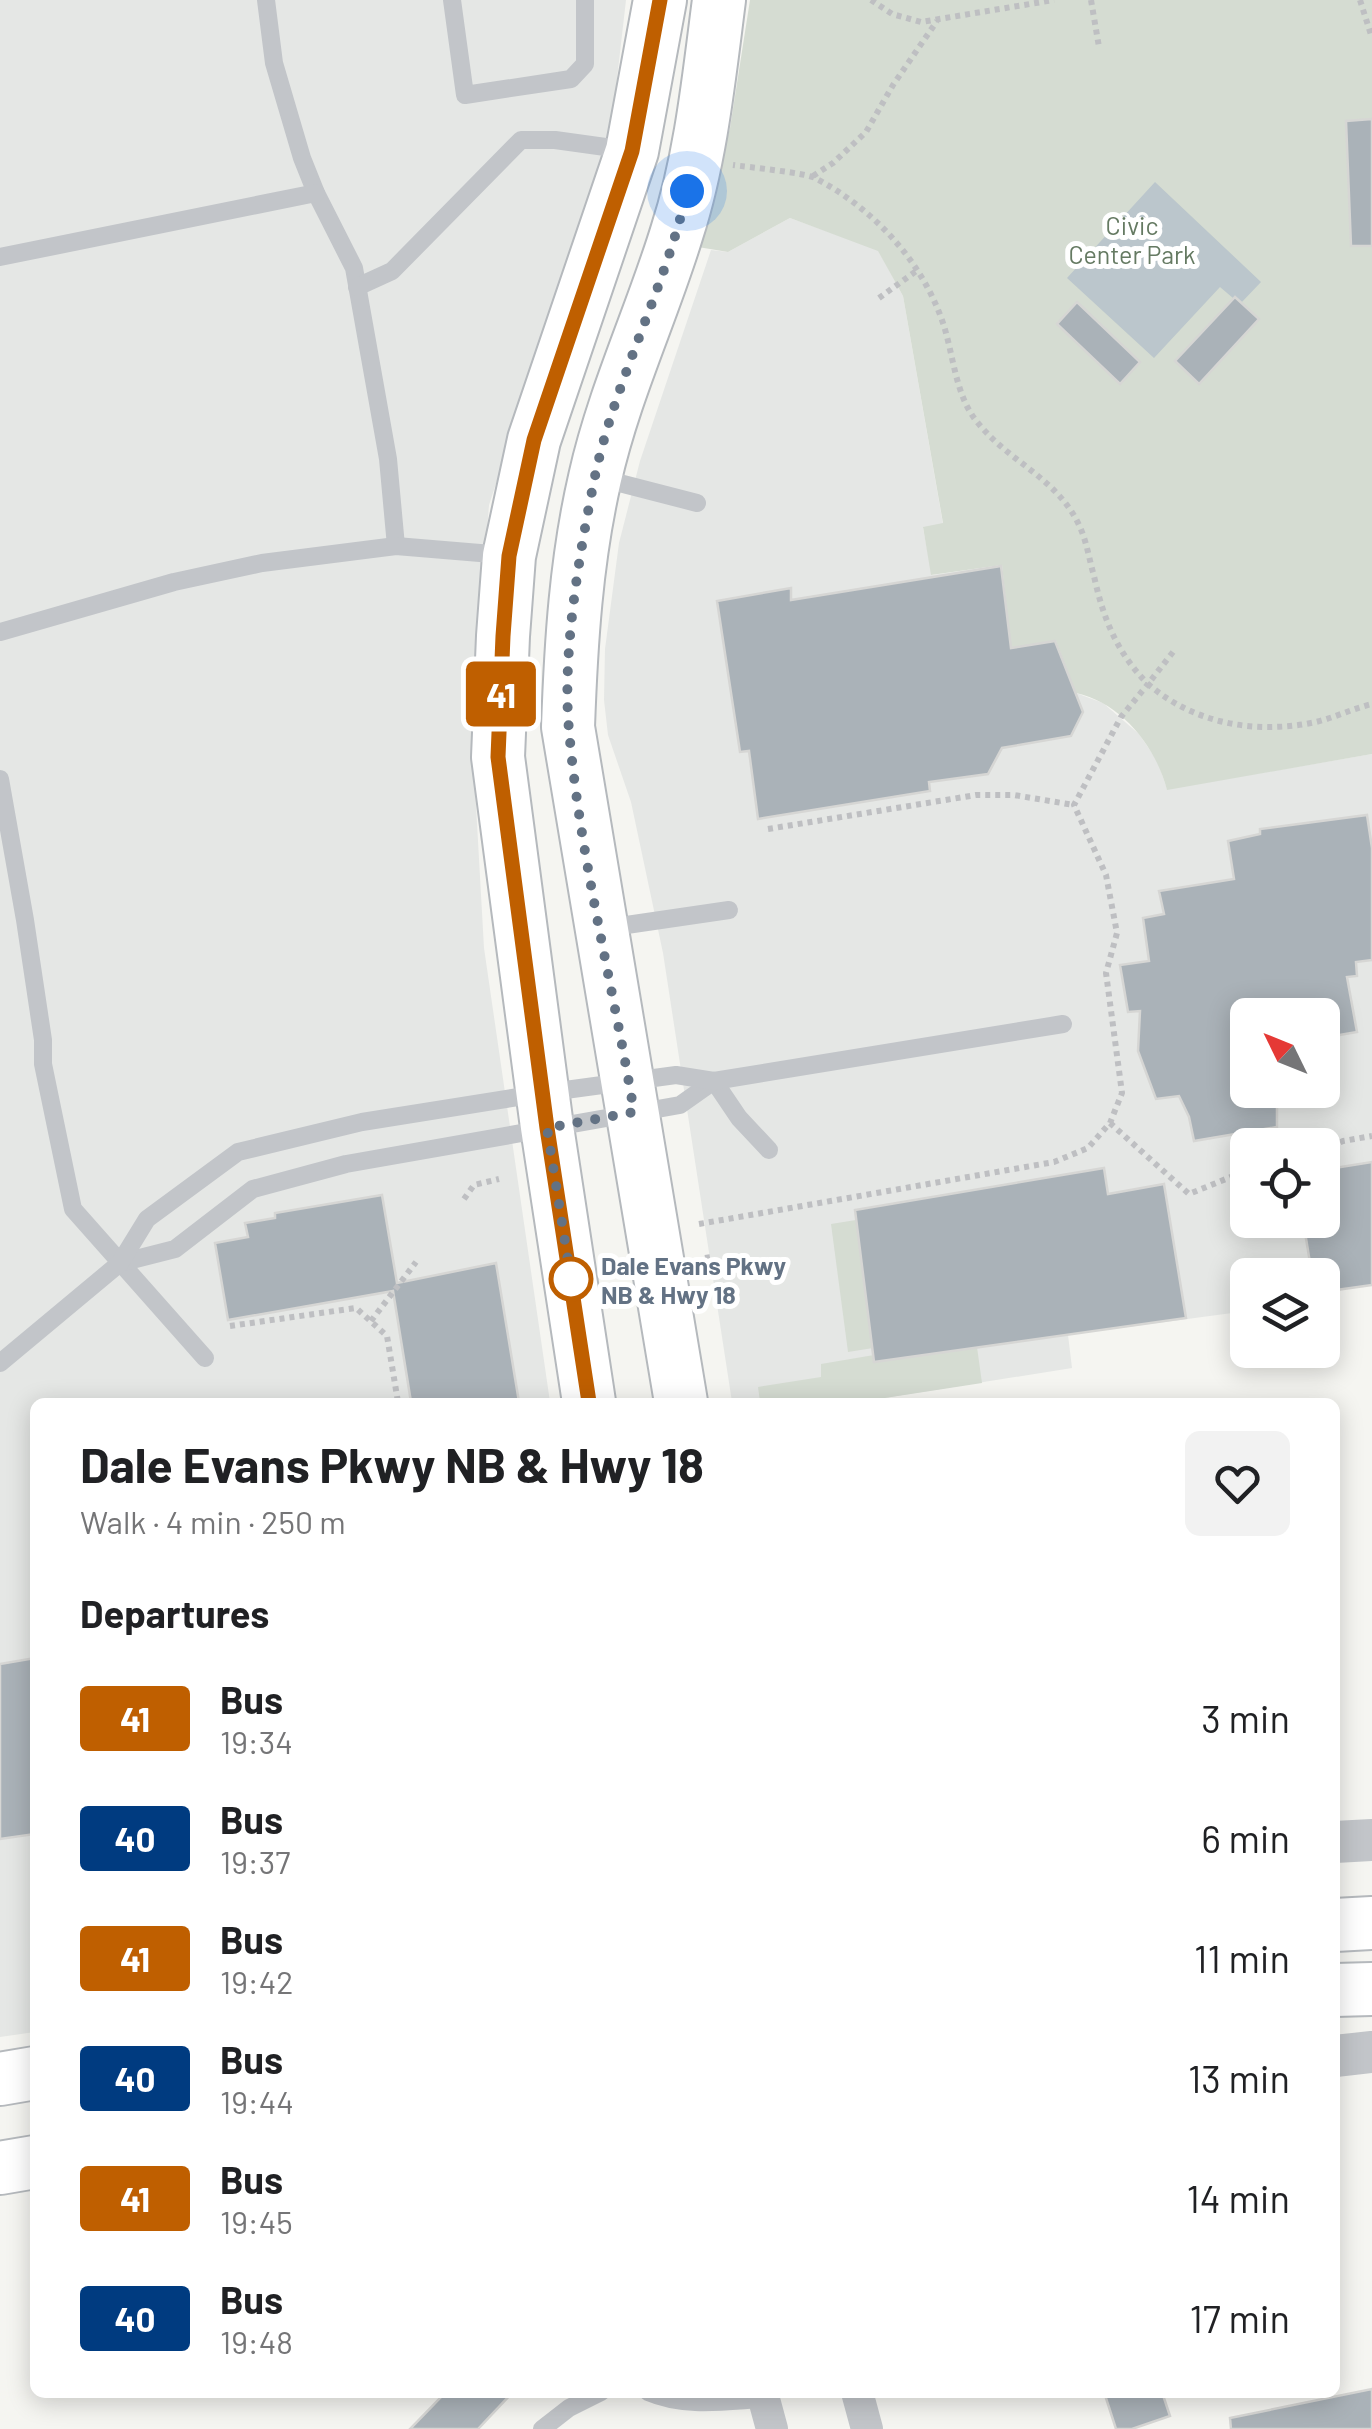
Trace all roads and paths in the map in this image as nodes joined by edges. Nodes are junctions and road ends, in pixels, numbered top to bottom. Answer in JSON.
{"nodes":[{"id":1,"x":266,"y":0,"type":"edge"},
{"id":2,"x":452,"y":0,"type":"edge"},
{"id":3,"x":585,"y":0,"type":"edge"},
{"id":4,"x":660,"y":0,"type":"edge"},
{"id":5,"x":718,"y":0,"type":"edge"},
{"id":6,"x":871,"y":0,"type":"edge"},
{"id":7,"x":1054,"y":0,"type":"edge"},
{"id":8,"x":1091,"y":0,"type":"edge"},
{"id":9,"x":1360,"y":0,"type":"edge"},
{"id":10,"x":938,"y":21,"type":"junction"},
{"id":11,"x":1372,"y":38,"type":"edge"},
{"id":12,"x":1098,"y":47,"type":"dead end"},
{"id":13,"x":632,"y":151,"type":"junction"},
{"id":14,"x":732,"y":164,"type":"dead end"},
{"id":15,"x":813,"y":176,"type":"junction"},
{"id":16,"x":316,"y":193,"type":"junction"},
{"id":17,"x":0,"y":257,"type":"edge"},
{"id":18,"x":919,"y":269,"type":"junction"},
{"id":19,"x":357,"y":287,"type":"junction"},
{"id":20,"x":879,"y":298,"type":"dead end"},
{"id":21,"x":595,"y":477,"type":"junction"},
{"id":22,"x":697,"y":503,"type":"dead end"},
{"id":23,"x":396,"y":546,"type":"junction"},
{"id":24,"x":509,"y":556,"type":"junction"},
{"id":25,"x":0,"y":632,"type":"edge"},
{"id":26,"x":1173,"y":652,"type":"dead end"},
{"id":27,"x":1148,"y":684,"type":"junction"},
{"id":28,"x":1372,"y":704,"type":"edge"},
{"id":29,"x":1120,"y":717,"type":"dead end"},
{"id":30,"x":0,"y":779,"type":"edge"},
{"id":31,"x":1074,"y":804,"type":"dead end"},
{"id":32,"x":768,"y":830,"type":"dead end"},
{"id":33,"x":729,"y":910,"type":"dead end"},
{"id":34,"x":601,"y":929,"type":"junction"},
{"id":35,"x":1064,"y":1024,"type":"dead end"},
{"id":36,"x":714,"y":1081,"type":"junction"},
{"id":37,"x":631,"y":1097,"type":"junction"},
{"id":38,"x":545,"y":1110,"type":"junction"},
{"id":39,"x":1110,"y":1124,"type":"dead end"},
{"id":40,"x":1372,"y":1136,"type":"edge"},
{"id":41,"x":1340,"y":1141,"type":"edge"},
{"id":42,"x":769,"y":1150,"type":"dead end"},
{"id":43,"x":1230,"y":1177,"type":"edge"},
{"id":44,"x":499,"y":1179,"type":"dead end"},
{"id":45,"x":464,"y":1199,"type":"dead end"},
{"id":46,"x":416,"y":1262,"type":"dead end"},
{"id":47,"x":120,"y":1264,"type":"junction"},
{"id":48,"x":371,"y":1321,"type":"junction"},
{"id":49,"x":230,"y":1326,"type":"dead end"},
{"id":50,"x":205,"y":1358,"type":"dead end"},
{"id":51,"x":0,"y":1363,"type":"edge"},
{"id":52,"x":397,"y":1398,"type":"edge"},
{"id":53,"x":589,"y":1398,"type":"edge"},
{"id":54,"x":680,"y":1398,"type":"edge"},
{"id":55,"x":1372,"y":1840,"type":"edge"},
{"id":56,"x":1340,"y":1842,"type":"edge"},
{"id":57,"x":1340,"y":1924,"type":"edge"},
{"id":58,"x":1372,"y":1924,"type":"edge"},
{"id":59,"x":1372,"y":1989,"type":"edge"},
{"id":60,"x":1340,"y":1990,"type":"edge"},
{"id":61,"x":1372,"y":2052,"type":"edge"},
{"id":62,"x":1340,"y":2055,"type":"edge"},
{"id":63,"x":30,"y":2074,"type":"edge"},
{"id":64,"x":0,"y":2078,"type":"edge"},
{"id":65,"x":30,"y":2163,"type":"edge"},
{"id":66,"x":0,"y":2168,"type":"edge"},
{"id":67,"x":589,"y":2398,"type":"edge"},
{"id":68,"x":677,"y":2398,"type":"edge"},
{"id":69,"x":859,"y":2398,"type":"edge"},
{"id":70,"x":771,"y":2403,"type":"edge"},
{"id":71,"x":542,"y":2429,"type":"edge"},
{"id":72,"x":867,"y":2429,"type":"edge"}],
"edges":[{"from":1,"to":16,"type":"lane"},
{"from":2,"to":3,"type":"lane"},
{"from":4,"to":13,"type":"main road"},
{"from":5,"to":21,"type":"main road"},
{"from":6,"to":10,"type":"path"},
{"from":7,"to":10,"type":"path"},
{"from":8,"to":12,"type":"path"},
{"from":9,"to":11,"type":"path"},
{"from":10,"to":15,"type":"path"},
{"from":13,"to":19,"type":"lane"},
{"from":13,"to":24,"type":"main road"},
{"from":14,"to":15,"type":"path"},
{"from":15,"to":18,"type":"path"},
{"from":16,"to":17,"type":"lane"},
{"from":16,"to":19,"type":"lane"},
{"from":18,"to":20,"type":"path"},
{"from":18,"to":27,"type":"path"},
{"from":19,"to":23,"type":"lane"},
{"from":21,"to":22,"type":"lane"},
{"from":21,"to":34,"type":"main road"},
{"from":23,"to":24,"type":"lane"},
{"from":23,"to":25,"type":"lane"},
{"from":24,"to":38,"type":"main road"},
{"from":26,"to":27,"type":"path"},
{"from":27,"to":28,"type":"path"},
{"from":27,"to":29,"type":"path"},
{"from":30,"to":47,"type":"lane"},
{"from":31,"to":32,"type":"path"},
{"from":33,"to":34,"type":"lane"},
{"from":34,"to":37,"type":"main road"},
{"from":35,"to":36,"type":"lane"},
{"from":36,"to":37,"type":"lane"},
{"from":36,"to":37,"type":"lane"},
{"from":36,"to":42,"type":"lane"},
{"from":37,"to":38,"type":"lane"},
{"from":37,"to":38,"type":"lane"},
{"from":37,"to":54,"type":"main road"},
{"from":38,"to":47,"type":"lane"},
{"from":38,"to":47,"type":"lane"},
{"from":38,"to":53,"type":"main road"},
{"from":39,"to":43,"type":"path"},
{"from":40,"to":41,"type":"path"},
{"from":44,"to":45,"type":"path"},
{"from":46,"to":48,"type":"path"},
{"from":47,"to":50,"type":"lane"},
{"from":47,"to":51,"type":"lane"},
{"from":48,"to":49,"type":"path"},
{"from":48,"to":52,"type":"path"},
{"from":55,"to":56,"type":"street"},
{"from":57,"to":58,"type":"main road"},
{"from":59,"to":60,"type":"main road"},
{"from":61,"to":62,"type":"street"},
{"from":63,"to":64,"type":"main road"},
{"from":65,"to":66,"type":"main road"},
{"from":67,"to":71,"type":"lane"},
{"from":68,"to":70,"type":"lane"},
{"from":69,"to":72,"type":"street"}]}
